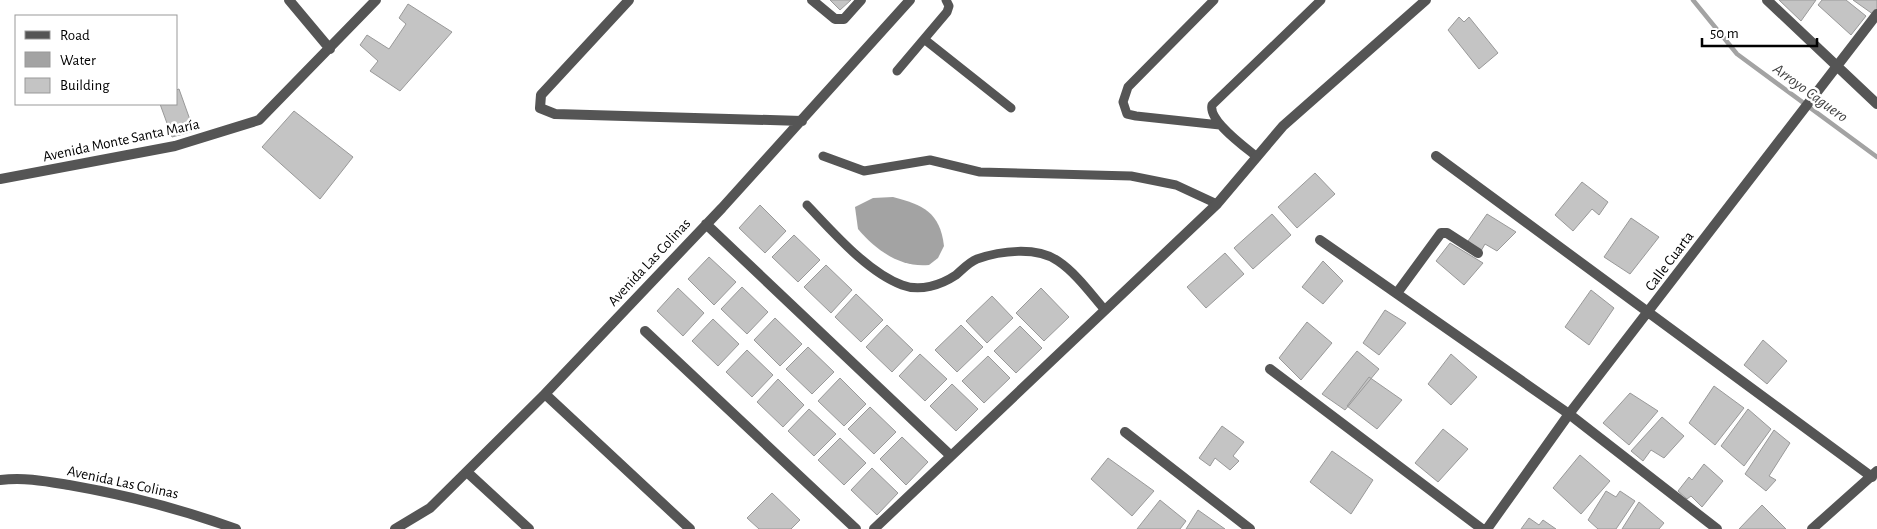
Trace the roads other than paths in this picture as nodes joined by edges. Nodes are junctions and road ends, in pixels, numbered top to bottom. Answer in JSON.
{"nodes":[{"id":1,"x":289,"y":0,"type":"edge"},
{"id":2,"x":376,"y":0,"type":"edge"},
{"id":3,"x":629,"y":0,"type":"edge"},
{"id":4,"x":812,"y":0,"type":"edge"},
{"id":5,"x":861,"y":0,"type":"edge"},
{"id":6,"x":910,"y":0,"type":"edge"},
{"id":7,"x":946,"y":0,"type":"edge"},
{"id":8,"x":1214,"y":0,"type":"edge"},
{"id":9,"x":1321,"y":0,"type":"edge"},
{"id":10,"x":1426,"y":0,"type":"edge"},
{"id":11,"x":1767,"y":0,"type":"edge"},
{"id":12,"x":1877,"y":14,"type":"edge"},
{"id":13,"x":924,"y":39,"type":"junction"},
{"id":14,"x":330,"y":49,"type":"junction"},
{"id":15,"x":1837,"y":65,"type":"junction"},
{"id":16,"x":897,"y":72,"type":"dead end"},
{"id":17,"x":1877,"y":104,"type":"edge"},
{"id":18,"x":1011,"y":108,"type":"dead end"},
{"id":19,"x":802,"y":121,"type":"junction"},
{"id":20,"x":1220,"y":125,"type":"junction"},
{"id":21,"x":824,"y":156,"type":"dead end"},
{"id":22,"x":1436,"y":156,"type":"dead end"},
{"id":23,"x":1257,"y":157,"type":"junction"},
{"id":24,"x":0,"y":179,"type":"edge"},
{"id":25,"x":1217,"y":204,"type":"junction"},
{"id":26,"x":807,"y":205,"type":"dead end"},
{"id":27,"x":706,"y":224,"type":"junction"},
{"id":28,"x":1320,"y":240,"type":"dead end"},
{"id":29,"x":1478,"y":253,"type":"dead end"},
{"id":30,"x":1397,"y":293,"type":"junction"},
{"id":31,"x":1105,"y":310,"type":"junction"},
{"id":32,"x":1648,"y":313,"type":"junction"},
{"id":33,"x":645,"y":331,"type":"dead end"},
{"id":34,"x":1270,"y":369,"type":"dead end"},
{"id":35,"x":545,"y":394,"type":"junction"},
{"id":36,"x":1569,"y":414,"type":"junction"},
{"id":37,"x":1125,"y":432,"type":"dead end"},
{"id":38,"x":951,"y":456,"type":"junction"},
{"id":39,"x":467,"y":472,"type":"junction"},
{"id":40,"x":1874,"y":474,"type":"edge"},
{"id":41,"x":0,"y":480,"type":"edge"},
{"id":42,"x":398,"y":528,"type":"edge"},
{"id":43,"x":236,"y":529,"type":"edge"},
{"id":44,"x":529,"y":529,"type":"edge"},
{"id":45,"x":690,"y":529,"type":"edge"},
{"id":46,"x":856,"y":529,"type":"edge"},
{"id":47,"x":874,"y":529,"type":"edge"},
{"id":48,"x":1250,"y":529,"type":"edge"},
{"id":49,"x":1482,"y":529,"type":"edge"},
{"id":50,"x":1488,"y":529,"type":"edge"},
{"id":51,"x":1717,"y":529,"type":"edge"},
{"id":52,"x":1812,"y":529,"type":"edge"}],
"edges":[{"from":1,"to":14,"type":"street"},
{"from":2,"to":14,"type":"street","name":"Avenida Monte Santa María"},
{"from":3,"to":19,"type":"street"},
{"from":4,"to":5,"type":"street"},
{"from":6,"to":19,"type":"street","name":"Avenida Las Colinas"},
{"from":7,"to":13,"type":"lane"},
{"from":8,"to":20,"type":"lane"},
{"from":9,"to":20,"type":"lane"},
{"from":10,"to":23,"type":"street"},
{"from":11,"to":15,"type":"street"},
{"from":12,"to":15,"type":"street","name":"Calle Cuarta"},
{"from":13,"to":16,"type":"lane"},
{"from":13,"to":18,"type":"lane"},
{"from":14,"to":24,"type":"street","name":"Avenida Monte Santa María"},
{"from":15,"to":17,"type":"street"},
{"from":15,"to":32,"type":"street","name":"Calle Cuarta"},
{"from":19,"to":27,"type":"street","name":"Avenida Las Colinas"},
{"from":20,"to":23,"type":"lane"},
{"from":21,"to":25,"type":"lane"},
{"from":22,"to":32,"type":"street"},
{"from":23,"to":25,"type":"street"},
{"from":25,"to":31,"type":"street"},
{"from":26,"to":31,"type":"lane"},
{"from":27,"to":35,"type":"street","name":"Avenida Las Colinas"},
{"from":27,"to":38,"type":"street"},
{"from":28,"to":30,"type":"street"},
{"from":29,"to":30,"type":"street"},
{"from":30,"to":36,"type":"street"},
{"from":31,"to":38,"type":"street"},
{"from":32,"to":36,"type":"street","name":"Calle Cuarta"},
{"from":32,"to":40,"type":"street"},
{"from":33,"to":46,"type":"street"},
{"from":34,"to":49,"type":"street"},
{"from":35,"to":39,"type":"street","name":"Avenida Las Colinas"},
{"from":35,"to":45,"type":"street"},
{"from":36,"to":50,"type":"street","name":"Calle Cuarta"},
{"from":36,"to":51,"type":"street"},
{"from":37,"to":48,"type":"street"},
{"from":38,"to":47,"type":"street"},
{"from":39,"to":42,"type":"street","name":"Avenida Las Colinas"},
{"from":39,"to":44,"type":"street"},
{"from":40,"to":52,"type":"street"},
{"from":41,"to":43,"type":"street","name":"Avenida Las Colinas"}]}
